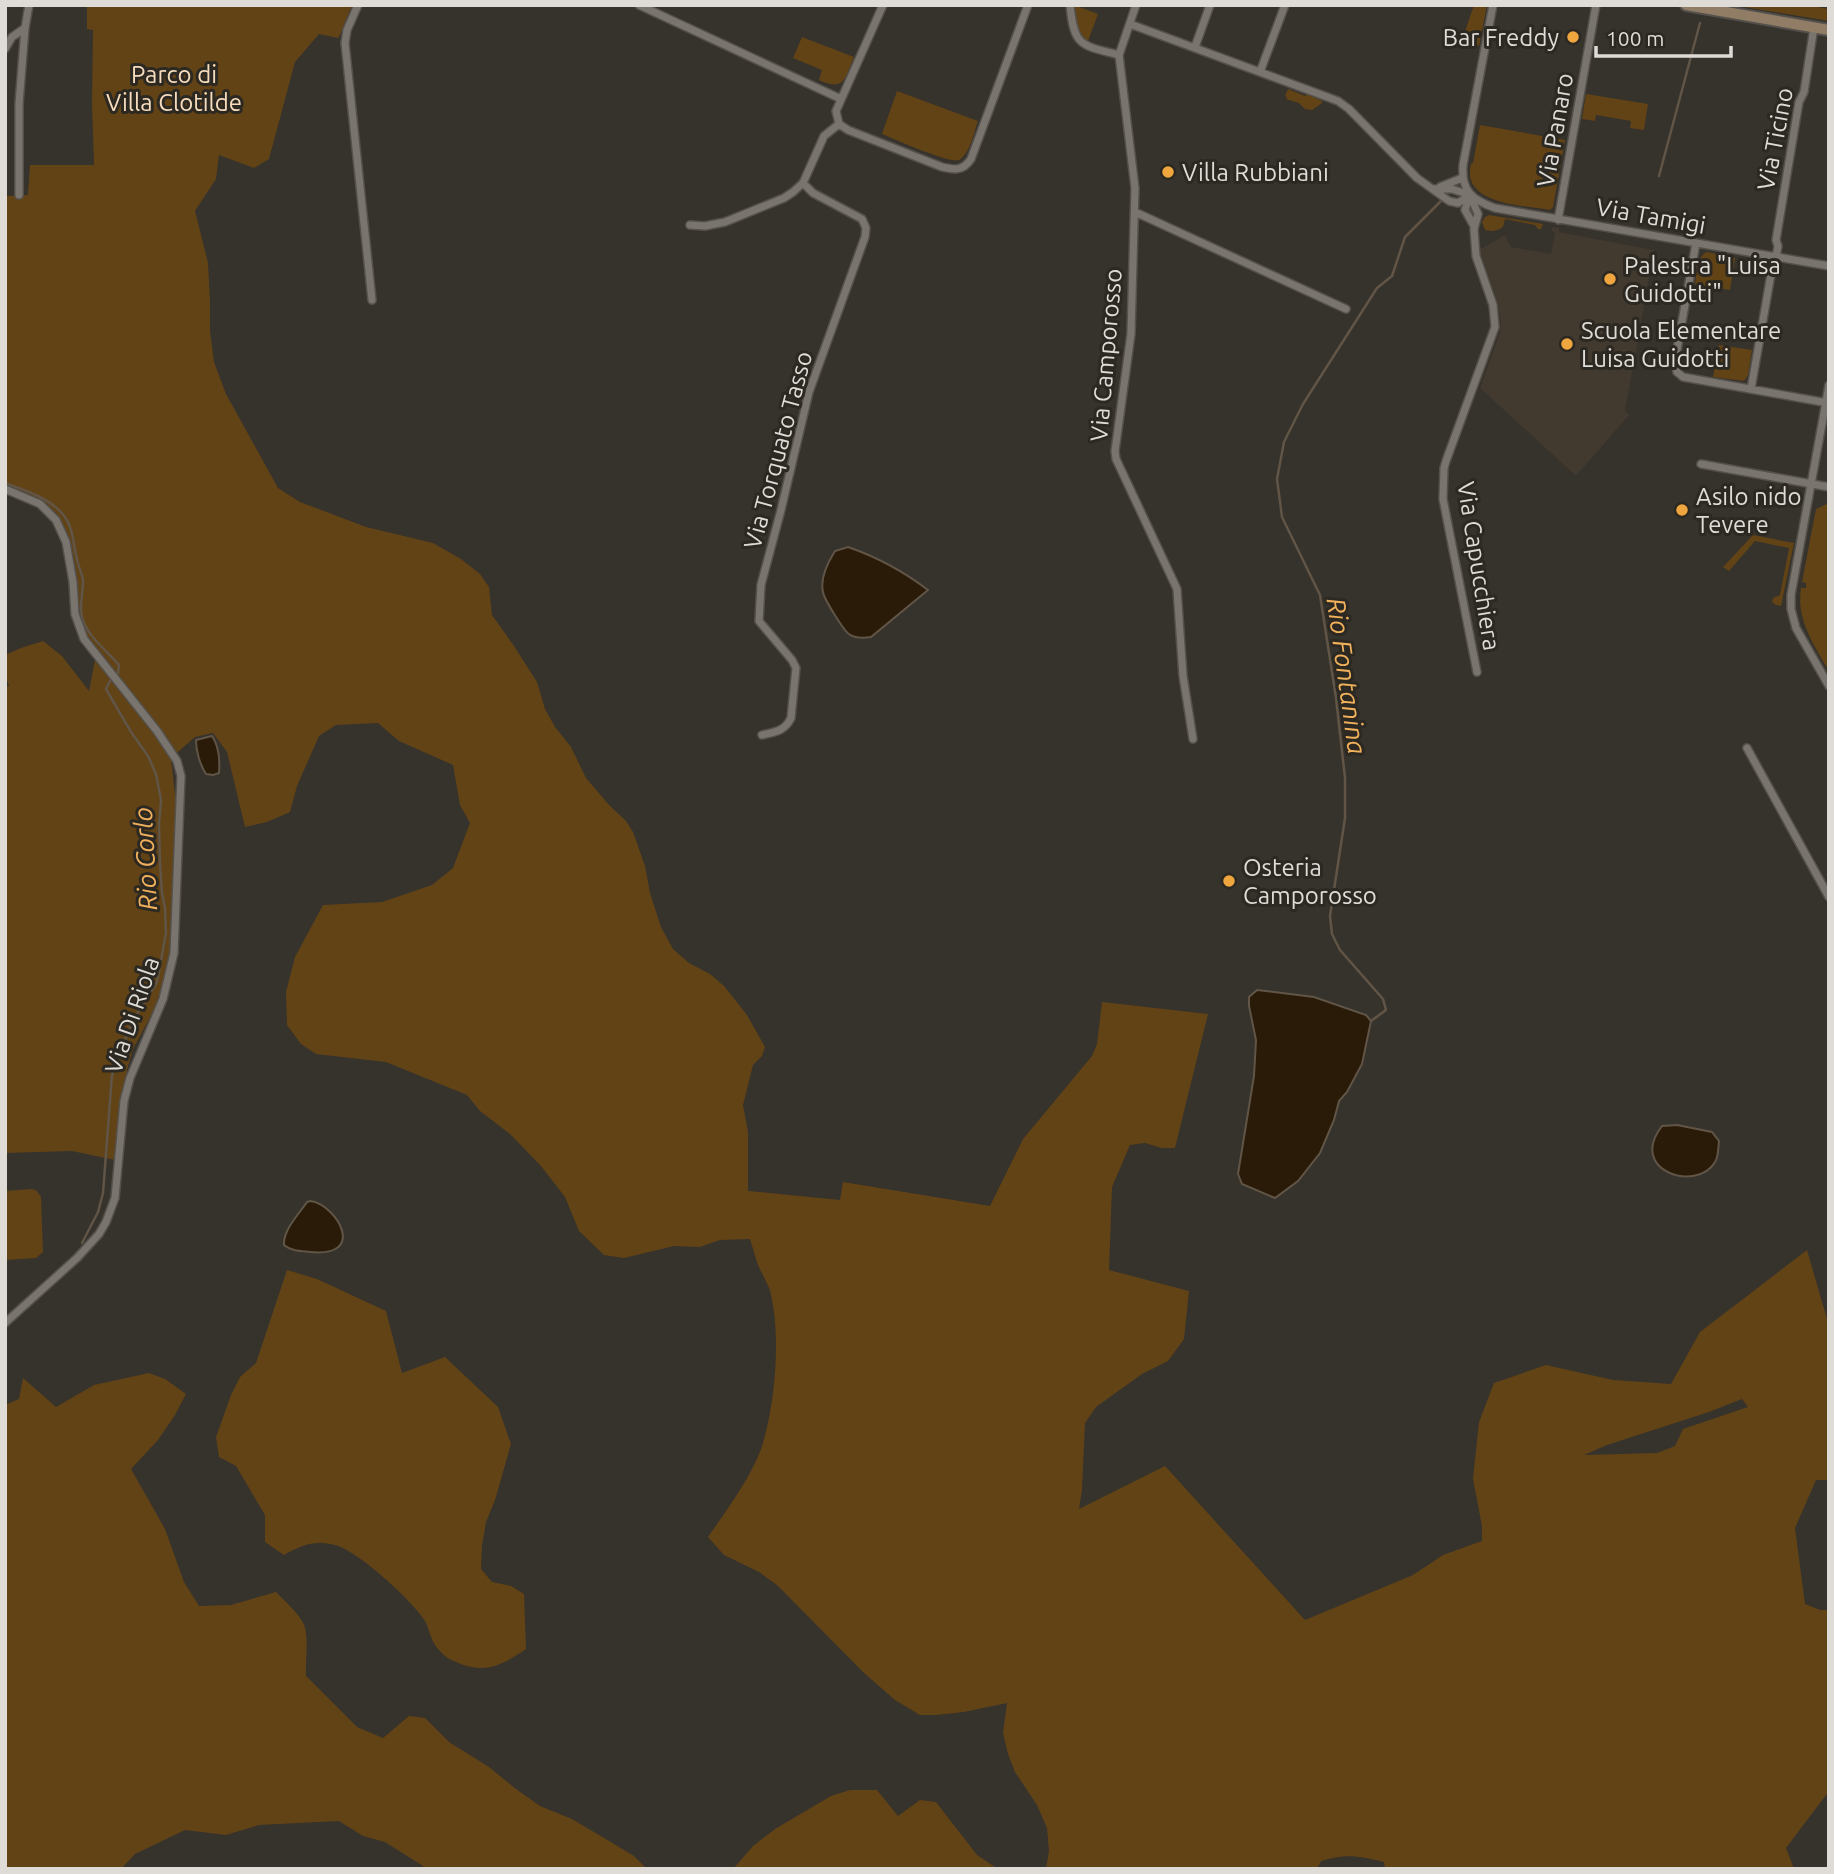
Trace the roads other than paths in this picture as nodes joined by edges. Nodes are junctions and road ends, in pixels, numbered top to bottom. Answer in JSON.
{"nodes":[{"id":1,"x":29,"y":5,"type":"edge"},
{"id":2,"x":358,"y":5,"type":"edge"},
{"id":3,"x":639,"y":5,"type":"edge"},
{"id":4,"x":883,"y":5,"type":"edge"},
{"id":5,"x":1028,"y":5,"type":"edge"},
{"id":6,"x":1070,"y":5,"type":"edge"},
{"id":7,"x":1136,"y":5,"type":"edge"},
{"id":8,"x":1210,"y":5,"type":"edge"},
{"id":9,"x":1285,"y":5,"type":"edge"},
{"id":10,"x":1596,"y":5,"type":"edge"},
{"id":11,"x":1686,"y":5,"type":"edge"},
{"id":12,"x":1494,"y":6,"type":"edge"},
{"id":13,"x":1130,"y":24,"type":"junction"},
{"id":14,"x":1814,"y":27,"type":"junction"},
{"id":15,"x":25,"y":28,"type":"junction"},
{"id":16,"x":1829,"y":30,"type":"edge"},
{"id":17,"x":1195,"y":47,"type":"junction"},
{"id":18,"x":5,"y":49,"type":"edge"},
{"id":19,"x":1119,"y":55,"type":"junction"},
{"id":20,"x":1260,"y":72,"type":"junction"},
{"id":21,"x":841,"y":99,"type":"junction"},
{"id":22,"x":839,"y":124,"type":"junction"},
{"id":23,"x":1462,"y":178,"type":"junction"},
{"id":24,"x":803,"y":183,"type":"junction"},
{"id":25,"x":1434,"y":189,"type":"junction"},
{"id":26,"x":19,"y":195,"type":"dead end"},
{"id":27,"x":1470,"y":195,"type":"junction"},
{"id":28,"x":1135,"y":212,"type":"junction"},
{"id":29,"x":1558,"y":220,"type":"junction"},
{"id":30,"x":690,"y":225,"type":"dead end"},
{"id":31,"x":1696,"y":243,"type":"junction"},
{"id":32,"x":1775,"y":257,"type":"junction"},
{"id":33,"x":1829,"y":266,"type":"edge"},
{"id":34,"x":372,"y":300,"type":"dead end"},
{"id":35,"x":1346,"y":309,"type":"dead end"},
{"id":36,"x":1829,"y":385,"type":"edge"},
{"id":37,"x":1751,"y":389,"type":"junction"},
{"id":38,"x":1827,"y":402,"type":"edge"},
{"id":39,"x":1702,"y":464,"type":"dead end"},
{"id":40,"x":1811,"y":483,"type":"junction"},
{"id":41,"x":1829,"y":486,"type":"edge"},
{"id":42,"x":5,"y":489,"type":"edge"},
{"id":43,"x":1477,"y":672,"type":"dead end"},
{"id":44,"x":1829,"y":686,"type":"edge"},
{"id":45,"x":762,"y":735,"type":"dead end"},
{"id":46,"x":1193,"y":739,"type":"dead end"},
{"id":47,"x":1747,"y":748,"type":"dead end"},
{"id":48,"x":1829,"y":897,"type":"edge"},
{"id":49,"x":5,"y":1324,"type":"edge"}],
"edges":[{"from":1,"to":15,"type":"street"},
{"from":2,"to":34,"type":"street"},
{"from":3,"to":21,"type":"street"},
{"from":4,"to":21,"type":"street"},
{"from":5,"to":22,"type":"street"},
{"from":6,"to":19,"type":"street"},
{"from":7,"to":13,"type":"street","name":"Via Camporosso"},
{"from":8,"to":17,"type":"street"},
{"from":9,"to":20,"type":"street"},
{"from":10,"to":29,"type":"street","name":"Via Panaro"},
{"from":11,"to":14,"type":"street"},
{"from":12,"to":23,"type":"street"},
{"from":13,"to":17,"type":"street"},
{"from":13,"to":19,"type":"street","name":"Via Camporosso"},
{"from":14,"to":16,"type":"street"},
{"from":14,"to":32,"type":"street","name":"Via Ticino"},
{"from":15,"to":18,"type":"street"},
{"from":15,"to":26,"type":"street"},
{"from":17,"to":20,"type":"street"},
{"from":19,"to":28,"type":"street","name":"Via Camporosso"},
{"from":20,"to":25,"type":"street"},
{"from":21,"to":22,"type":"street"},
{"from":22,"to":24,"type":"street"},
{"from":23,"to":25,"type":"street"},
{"from":23,"to":27,"type":"street","name":"Via Capucchiera"},
{"from":24,"to":30,"type":"street"},
{"from":24,"to":45,"type":"street","name":"Via Torquato Tasso"},
{"from":25,"to":27,"type":"street"},
{"from":25,"to":27,"type":"street"},
{"from":27,"to":29,"type":"street","name":"Via Tamigi"},
{"from":27,"to":43,"type":"street","name":"Via Capucchiera"},
{"from":28,"to":35,"type":"street"},
{"from":28,"to":46,"type":"street","name":"Via Camporosso"},
{"from":29,"to":31,"type":"street","name":"Via Tamigi"},
{"from":31,"to":32,"type":"street","name":"Via Tamigi"},
{"from":31,"to":37,"type":"street"},
{"from":32,"to":33,"type":"street","name":"Via Tamigi"},
{"from":32,"to":37,"type":"street","name":"Via Ticino"},
{"from":36,"to":38,"type":"street"},
{"from":37,"to":38,"type":"street"},
{"from":38,"to":40,"type":"street"},
{"from":39,"to":40,"type":"street"},
{"from":40,"to":41,"type":"street"},
{"from":40,"to":44,"type":"street"},
{"from":42,"to":49,"type":"street","name":"Via Di Riola"},
{"from":47,"to":48,"type":"street"}]}
